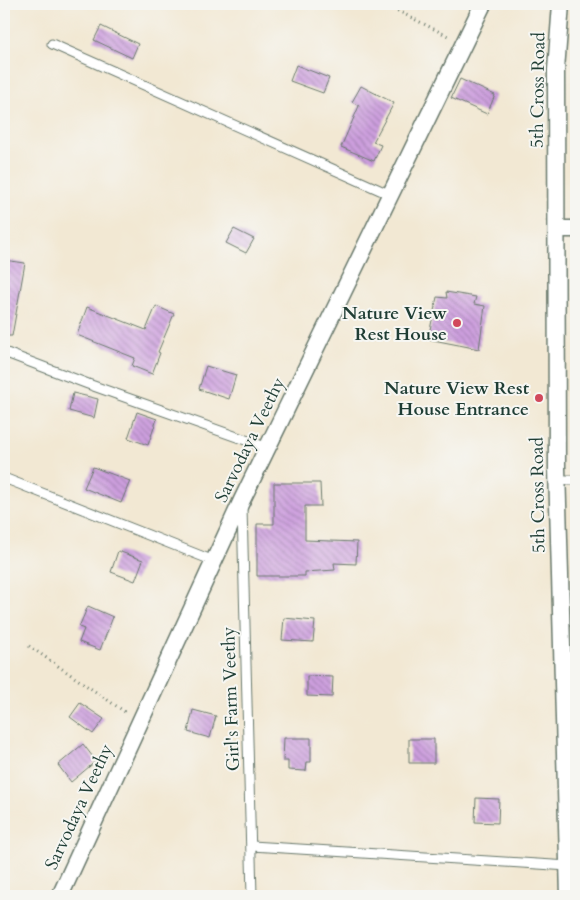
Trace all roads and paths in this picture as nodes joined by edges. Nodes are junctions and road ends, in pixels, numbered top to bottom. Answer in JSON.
{"nodes":[{"id":1,"x":384,"y":4,"type":"edge"},
{"id":2,"x":483,"y":4,"type":"edge"},
{"id":3,"x":561,"y":4,"type":"edge"},
{"id":4,"x":52,"y":44,"type":"dead end"},
{"id":5,"x":465,"y":44,"type":"junction"},
{"id":6,"x":391,"y":195,"type":"junction"},
{"id":7,"x":556,"y":229,"type":"junction"},
{"id":8,"x":576,"y":229,"type":"edge"},
{"id":9,"x":4,"y":352,"type":"edge"},
{"id":10,"x":268,"y":448,"type":"junction"},
{"id":11,"x":4,"y":478,"type":"edge"},
{"id":12,"x":557,"y":480,"type":"junction"},
{"id":13,"x":576,"y":480,"type":"edge"},
{"id":14,"x":242,"y":500,"type":"junction"},
{"id":15,"x":214,"y":561,"type":"junction"},
{"id":16,"x":29,"y":646,"type":"dead end"},
{"id":17,"x":140,"y":722,"type":"junction"},
{"id":18,"x":252,"y":846,"type":"junction"},
{"id":19,"x":569,"y":866,"type":"junction"},
{"id":20,"x":60,"y":896,"type":"edge"},
{"id":21,"x":252,"y":896,"type":"edge"},
{"id":22,"x":569,"y":896,"type":"edge"}],
"edges":[{"from":1,"to":5,"type":"path"},
{"from":2,"to":5,"type":"street","name":"Sarvodaya Veethy"},
{"from":3,"to":7,"type":"street","name":"5th Cross Road"},
{"from":4,"to":6,"type":"lane"},
{"from":5,"to":6,"type":"street","name":"Sarvodaya Veethy"},
{"from":6,"to":10,"type":"street","name":"Sarvodaya Veethy"},
{"from":7,"to":8,"type":"street"},
{"from":7,"to":12,"type":"street","name":"5th Cross Road"},
{"from":9,"to":10,"type":"lane"},
{"from":10,"to":14,"type":"street","name":"Sarvodaya Veethy"},
{"from":11,"to":15,"type":"lane"},
{"from":12,"to":13,"type":"lane"},
{"from":12,"to":19,"type":"street","name":"5th Cross Road"},
{"from":14,"to":15,"type":"street","name":"Sarvodaya Veethy"},
{"from":14,"to":18,"type":"lane","name":"Girl's Farm Veethy"},
{"from":15,"to":17,"type":"street","name":"Sarvodaya Veethy"},
{"from":16,"to":17,"type":"path"},
{"from":17,"to":20,"type":"street","name":"Sarvodaya Veethy"},
{"from":18,"to":19,"type":"lane"},
{"from":18,"to":21,"type":"lane","name":"Girl's Farm Veethy"},
{"from":19,"to":22,"type":"street","name":"5th Cross Road"}]}
